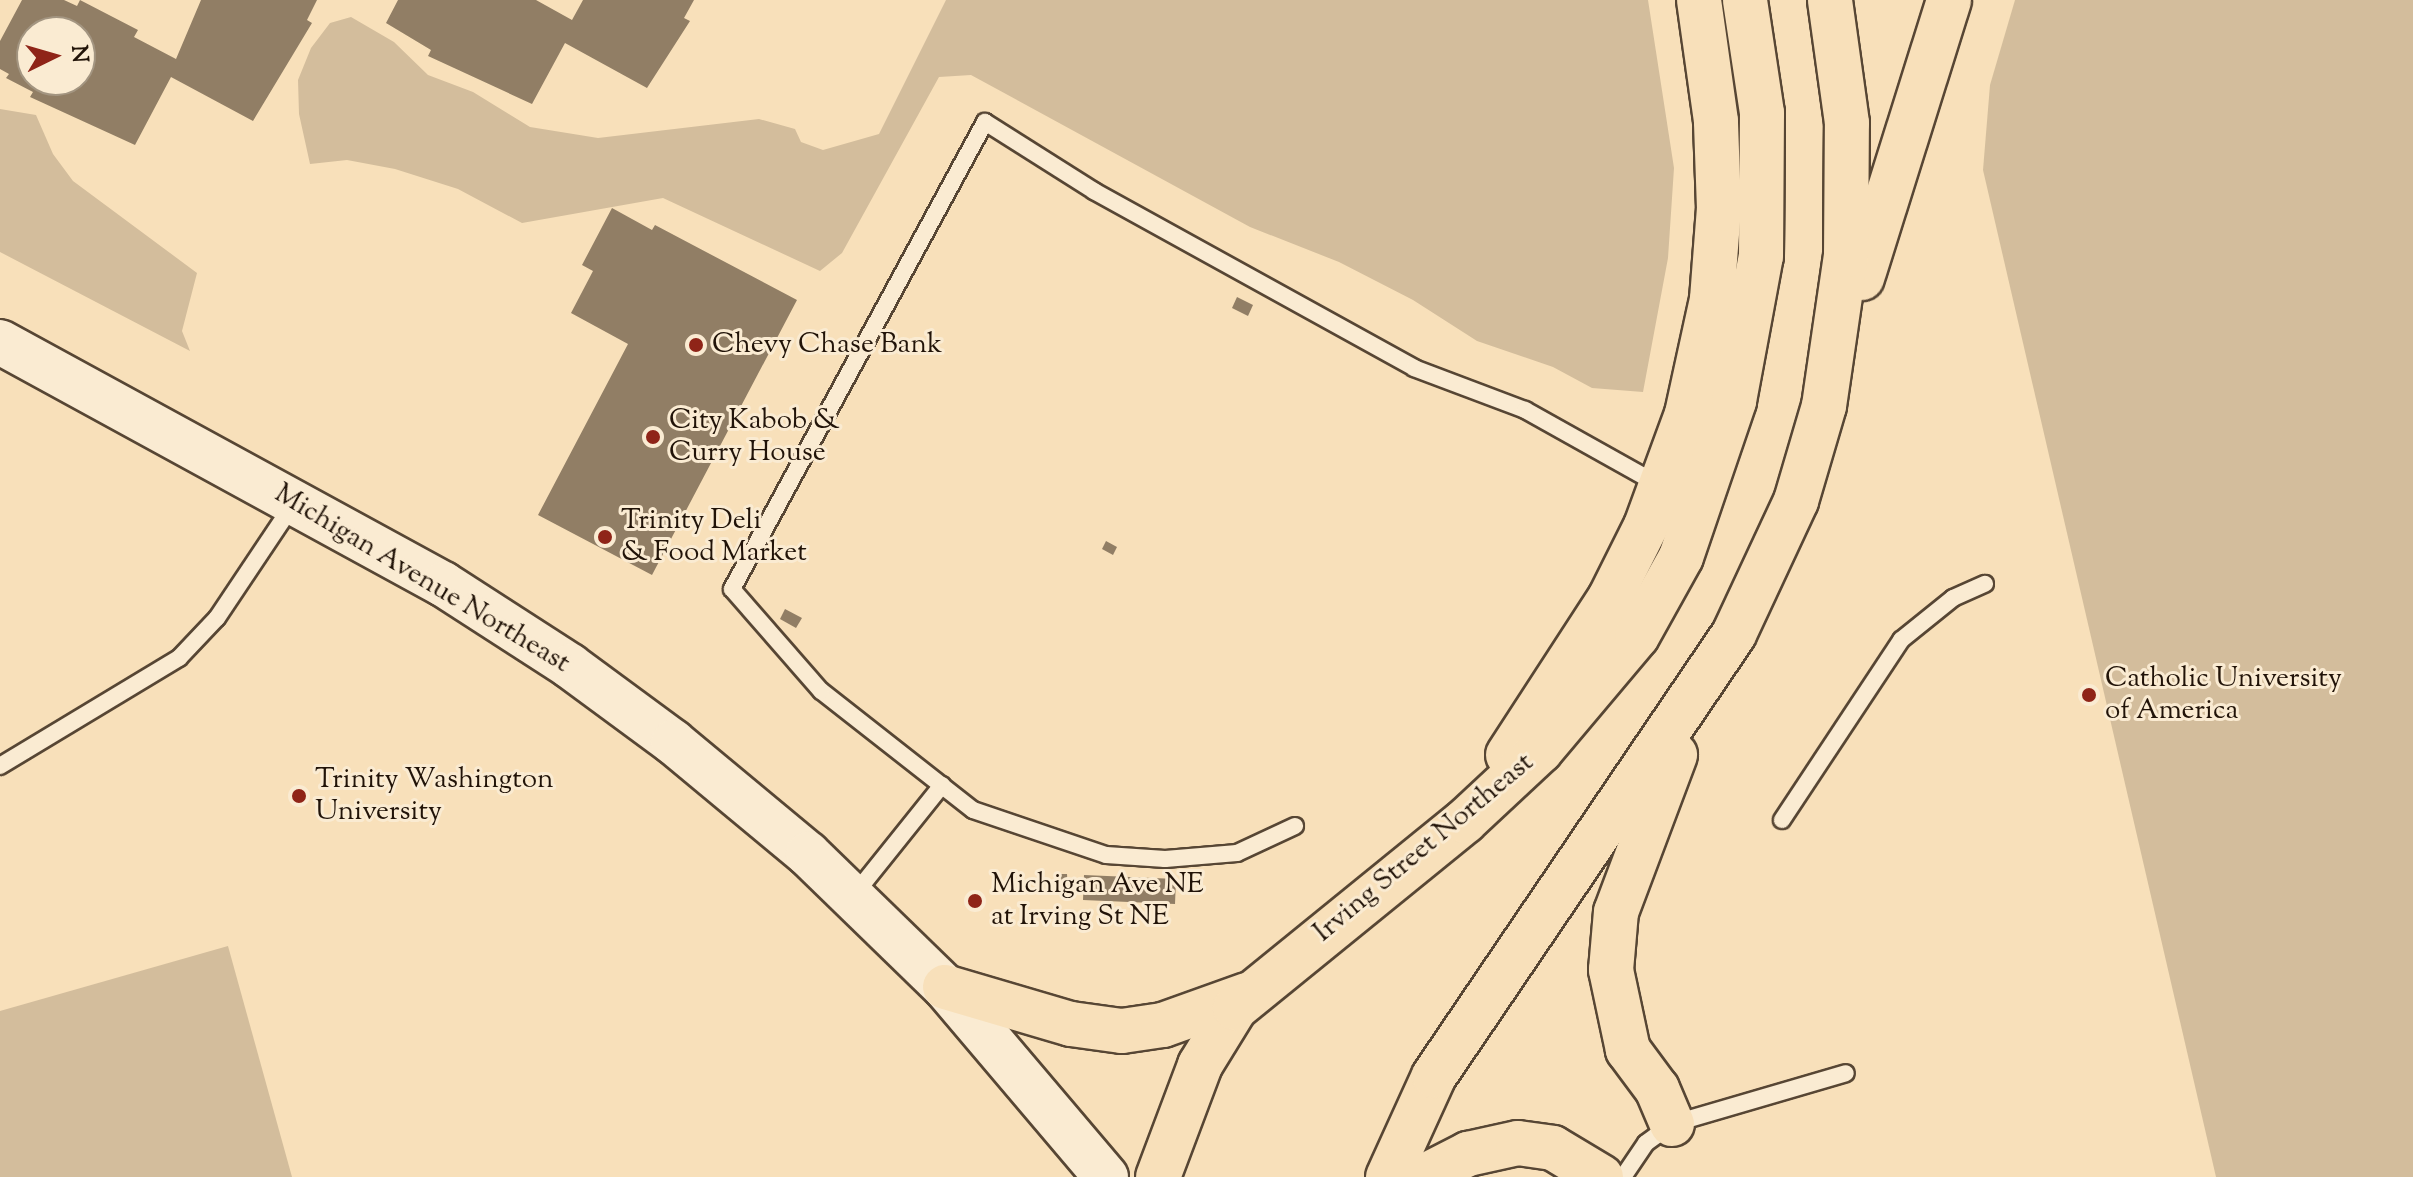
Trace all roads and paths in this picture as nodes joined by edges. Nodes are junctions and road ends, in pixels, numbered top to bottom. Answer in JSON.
{"nodes":[{"id":1,"x":1699,"y":0,"type":"edge"},
{"id":2,"x":1745,"y":0,"type":"edge"},
{"id":3,"x":1830,"y":0,"type":"edge"},
{"id":4,"x":1949,"y":0,"type":"edge"},
{"id":5,"x":0,"y":342,"type":"edge"},
{"id":6,"x":1824,"y":406,"type":"junction"},
{"id":7,"x":1662,"y":486,"type":"junction"},
{"id":8,"x":296,"y":501,"type":"junction"},
{"id":9,"x":1985,"y":584,"type":"dead end"},
{"id":10,"x":1706,"y":678,"type":"junction"},
{"id":11,"x":0,"y":766,"type":"edge"},
{"id":12,"x":942,"y":785,"type":"junction"},
{"id":13,"x":1782,"y":820,"type":"dead end"},
{"id":14,"x":1465,"y":821,"type":"junction"},
{"id":15,"x":1295,"y":826,"type":"dead end"},
{"id":16,"x":853,"y":896,"type":"junction"},
{"id":17,"x":945,"y":987,"type":"junction"},
{"id":18,"x":1247,"y":995,"type":"junction"},
{"id":19,"x":1846,"y":1073,"type":"dead end"},
{"id":20,"x":1672,"y":1124,"type":"junction"},
{"id":21,"x":1106,"y":1177,"type":"edge"},
{"id":22,"x":1158,"y":1177,"type":"edge"},
{"id":23,"x":1388,"y":1177,"type":"edge"},
{"id":24,"x":1423,"y":1177,"type":"edge"},
{"id":25,"x":1601,"y":1177,"type":"edge"},
{"id":26,"x":1623,"y":1177,"type":"edge"}],
"edges":[{"from":1,"to":7,"type":"main road"},
{"from":2,"to":14,"type":"main road","name":"Irving Street Northeast"},
{"from":3,"to":6,"type":"main road"},
{"from":4,"to":6,"type":"main road"},
{"from":5,"to":8,"type":"main road","name":"Michigan Avenue Northeast"},
{"from":6,"to":10,"type":"main road"},
{"from":7,"to":12,"type":"lane"},
{"from":7,"to":14,"type":"main road"},
{"from":8,"to":11,"type":"lane"},
{"from":8,"to":16,"type":"main road","name":"Michigan Avenue Northeast"},
{"from":9,"to":13,"type":"lane"},
{"from":10,"to":20,"type":"main road"},
{"from":10,"to":23,"type":"main road"},
{"from":12,"to":15,"type":"lane"},
{"from":12,"to":16,"type":"lane"},
{"from":14,"to":18,"type":"main road","name":"Irving Street Northeast"},
{"from":16,"to":17,"type":"main road","name":"Michigan Avenue Northeast"},
{"from":17,"to":18,"type":"main road"},
{"from":17,"to":21,"type":"main road","name":"Michigan Avenue Northeast"},
{"from":18,"to":22,"type":"main road","name":"Irving Street Northeast"},
{"from":19,"to":20,"type":"lane"},
{"from":20,"to":26,"type":"lane"},
{"from":24,"to":25,"type":"main road"}]}
